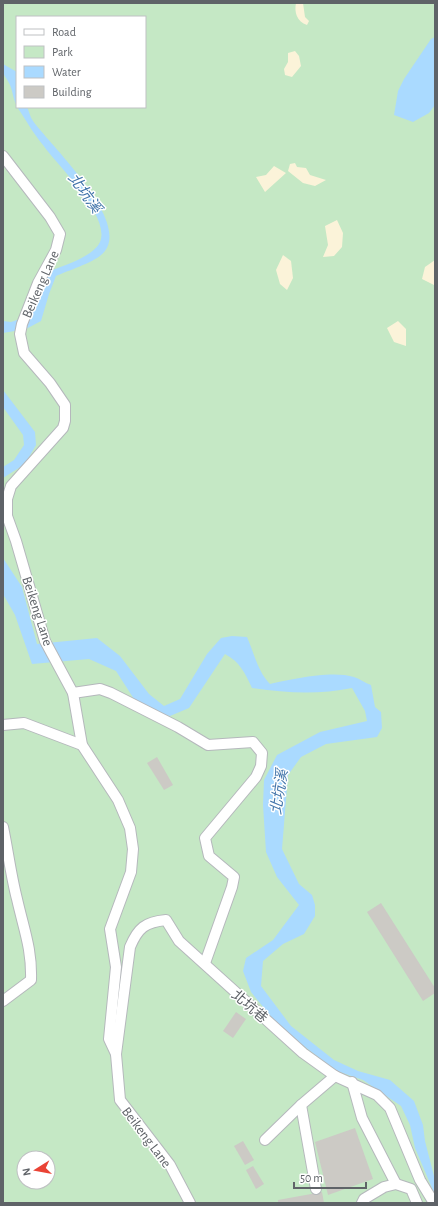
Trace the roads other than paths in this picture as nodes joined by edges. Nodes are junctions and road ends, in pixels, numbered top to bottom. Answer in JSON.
{"nodes":[{"id":1,"x":3,"y":156,"type":"edge"},
{"id":2,"x":73,"y":693,"type":"junction"},
{"id":3,"x":3,"y":725,"type":"edge"},
{"id":4,"x":82,"y":745,"type":"junction"},
{"id":5,"x":3,"y":827,"type":"edge"},
{"id":6,"x":204,"y":963,"type":"junction"},
{"id":7,"x":3,"y":1001,"type":"edge"},
{"id":8,"x":116,"y":1054,"type":"junction"},
{"id":9,"x":335,"y":1076,"type":"junction"},
{"id":10,"x":352,"y":1082,"type":"junction"},
{"id":11,"x":301,"y":1105,"type":"junction"},
{"id":12,"x":265,"y":1140,"type":"dead end"},
{"id":13,"x":396,"y":1184,"type":"junction"},
{"id":14,"x":316,"y":1189,"type":"dead end"},
{"id":15,"x":190,"y":1203,"type":"edge"},
{"id":16,"x":362,"y":1203,"type":"edge"},
{"id":17,"x":417,"y":1203,"type":"edge"},
{"id":18,"x":434,"y":1203,"type":"edge"}],
"edges":[{"from":1,"to":2,"type":"street","name":"Beikeng Lane"},
{"from":2,"to":4,"type":"street","name":"Beikeng Lane"},
{"from":2,"to":6,"type":"street"},
{"from":3,"to":4,"type":"street"},
{"from":4,"to":8,"type":"street","name":"Beikeng Lane"},
{"from":5,"to":7,"type":"street"},
{"from":6,"to":8,"type":"street","name":"北坑巷"},
{"from":6,"to":9,"type":"street","name":"北坑巷"},
{"from":8,"to":15,"type":"street","name":"Beikeng Lane"},
{"from":9,"to":10,"type":"street","name":"北坑巷"},
{"from":9,"to":11,"type":"street"},
{"from":10,"to":13,"type":"street"},
{"from":10,"to":18,"type":"street","name":"北坑巷"},
{"from":11,"to":12,"type":"street"},
{"from":11,"to":14,"type":"street"},
{"from":13,"to":16,"type":"street"},
{"from":13,"to":17,"type":"street"}]}
